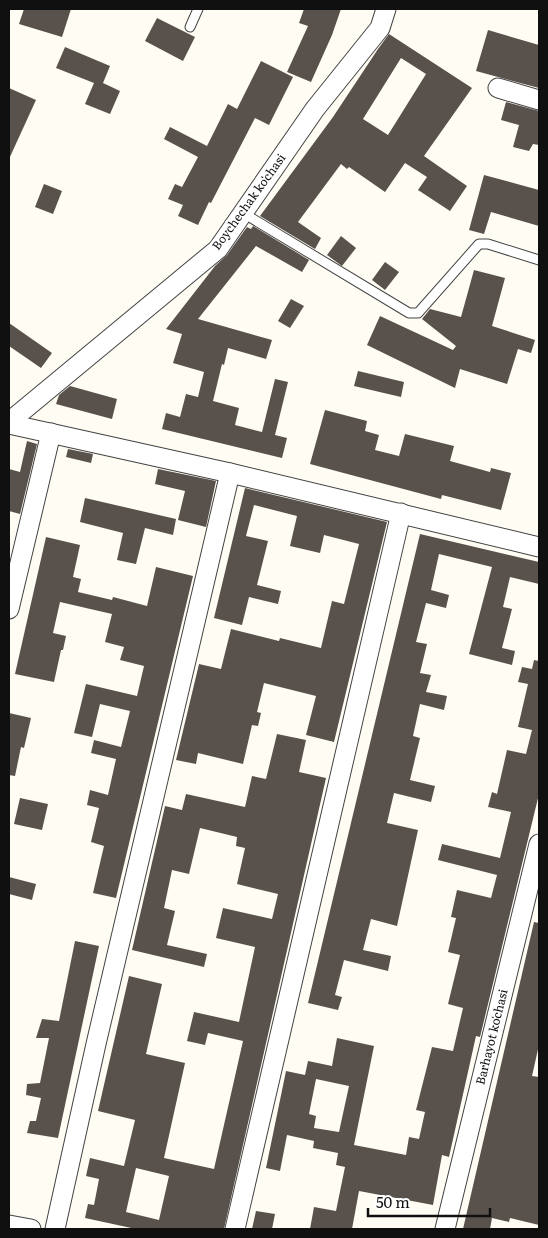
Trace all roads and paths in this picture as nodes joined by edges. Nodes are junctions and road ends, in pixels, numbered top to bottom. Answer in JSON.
{"nodes":[{"id":1,"x":198,"y":9,"type":"edge"},
{"id":2,"x":386,"y":9,"type":"edge"},
{"id":3,"x":190,"y":27,"type":"dead end"},
{"id":4,"x":498,"y":88,"type":"dead end"},
{"id":5,"x":539,"y":100,"type":"edge"},
{"id":6,"x":243,"y":214,"type":"junction"},
{"id":7,"x":539,"y":260,"type":"edge"},
{"id":8,"x":9,"y":423,"type":"edge"},
{"id":9,"x":50,"y":433,"type":"junction"},
{"id":10,"x":230,"y":473,"type":"junction"},
{"id":11,"x":401,"y":513,"type":"junction"},
{"id":12,"x":539,"y":547,"type":"edge"},
{"id":13,"x":9,"y":609,"type":"edge"},
{"id":14,"x":539,"y":844,"type":"edge"},
{"id":15,"x":9,"y":1225,"type":"edge"},
{"id":16,"x":31,"y":1229,"type":"edge"},
{"id":17,"x":55,"y":1229,"type":"edge"},
{"id":18,"x":235,"y":1229,"type":"edge"},
{"id":19,"x":445,"y":1229,"type":"edge"}],
"edges":[{"from":1,"to":3,"type":"lane"},
{"from":2,"to":6,"type":"street","name":"Boychechak koʻchasi"},
{"from":4,"to":5,"type":"street"},
{"from":6,"to":7,"type":"lane"},
{"from":6,"to":8,"type":"street","name":"Boychechak koʻchasi"},
{"from":8,"to":9,"type":"street"},
{"from":9,"to":10,"type":"street"},
{"from":9,"to":13,"type":"street"},
{"from":10,"to":11,"type":"street"},
{"from":10,"to":17,"type":"street"},
{"from":11,"to":12,"type":"street"},
{"from":11,"to":18,"type":"street"},
{"from":14,"to":19,"type":"street","name":"Barhayot koʻchasi"},
{"from":15,"to":16,"type":"street"}]}
